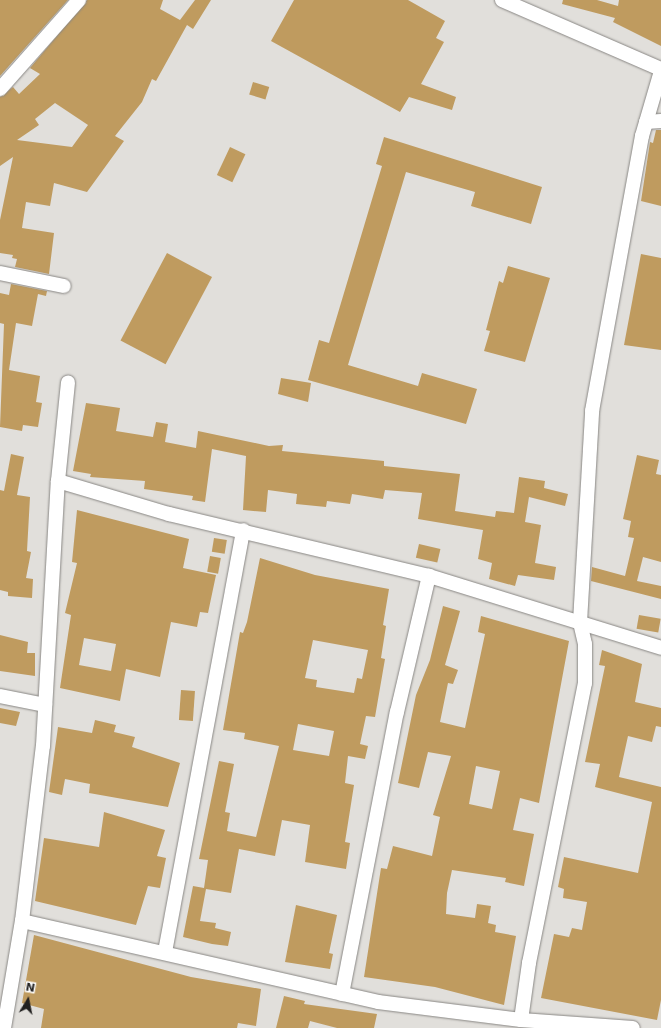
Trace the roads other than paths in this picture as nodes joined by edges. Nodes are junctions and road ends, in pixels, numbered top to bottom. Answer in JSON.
{"nodes":[{"id":1,"x":79,"y":0,"type":"edge"},
{"id":2,"x":502,"y":0,"type":"edge"},
{"id":3,"x":661,"y":70,"type":"edge"},
{"id":4,"x":0,"y":89,"type":"edge"},
{"id":5,"x":661,"y":121,"type":"edge"},
{"id":6,"x":646,"y":122,"type":"junction"},
{"id":7,"x":0,"y":273,"type":"edge"},
{"id":8,"x":64,"y":286,"type":"dead end"},
{"id":9,"x":68,"y":384,"type":"dead end"},
{"id":10,"x":58,"y":481,"type":"junction"},
{"id":11,"x":243,"y":530,"type":"junction"},
{"id":12,"x":429,"y":576,"type":"junction"},
{"id":13,"x":580,"y":622,"type":"junction"},
{"id":14,"x":661,"y":648,"type":"edge"},
{"id":15,"x":0,"y":696,"type":"edge"},
{"id":16,"x":45,"y":705,"type":"junction"},
{"id":17,"x":22,"y":921,"type":"junction"},
{"id":18,"x":165,"y":952,"type":"junction"},
{"id":19,"x":342,"y":994,"type":"junction"},
{"id":20,"x":521,"y":1020,"type":"junction"},
{"id":21,"x":4,"y":1028,"type":"edge"},
{"id":22,"x":633,"y":1028,"type":"edge"}],
"edges":[{"from":1,"to":4,"type":"street"},
{"from":2,"to":3,"type":"street"},
{"from":3,"to":6,"type":"street"},
{"from":5,"to":6,"type":"street"},
{"from":6,"to":13,"type":"street"},
{"from":7,"to":8,"type":"street"},
{"from":9,"to":10,"type":"street"},
{"from":10,"to":11,"type":"street"},
{"from":10,"to":16,"type":"street"},
{"from":11,"to":12,"type":"street"},
{"from":11,"to":18,"type":"street"},
{"from":12,"to":13,"type":"street"},
{"from":12,"to":19,"type":"street"},
{"from":13,"to":14,"type":"street"},
{"from":13,"to":20,"type":"street"},
{"from":15,"to":16,"type":"street"},
{"from":16,"to":17,"type":"street"},
{"from":17,"to":18,"type":"street"},
{"from":17,"to":21,"type":"street"},
{"from":18,"to":19,"type":"street"},
{"from":19,"to":20,"type":"street"},
{"from":20,"to":22,"type":"street"}]}
